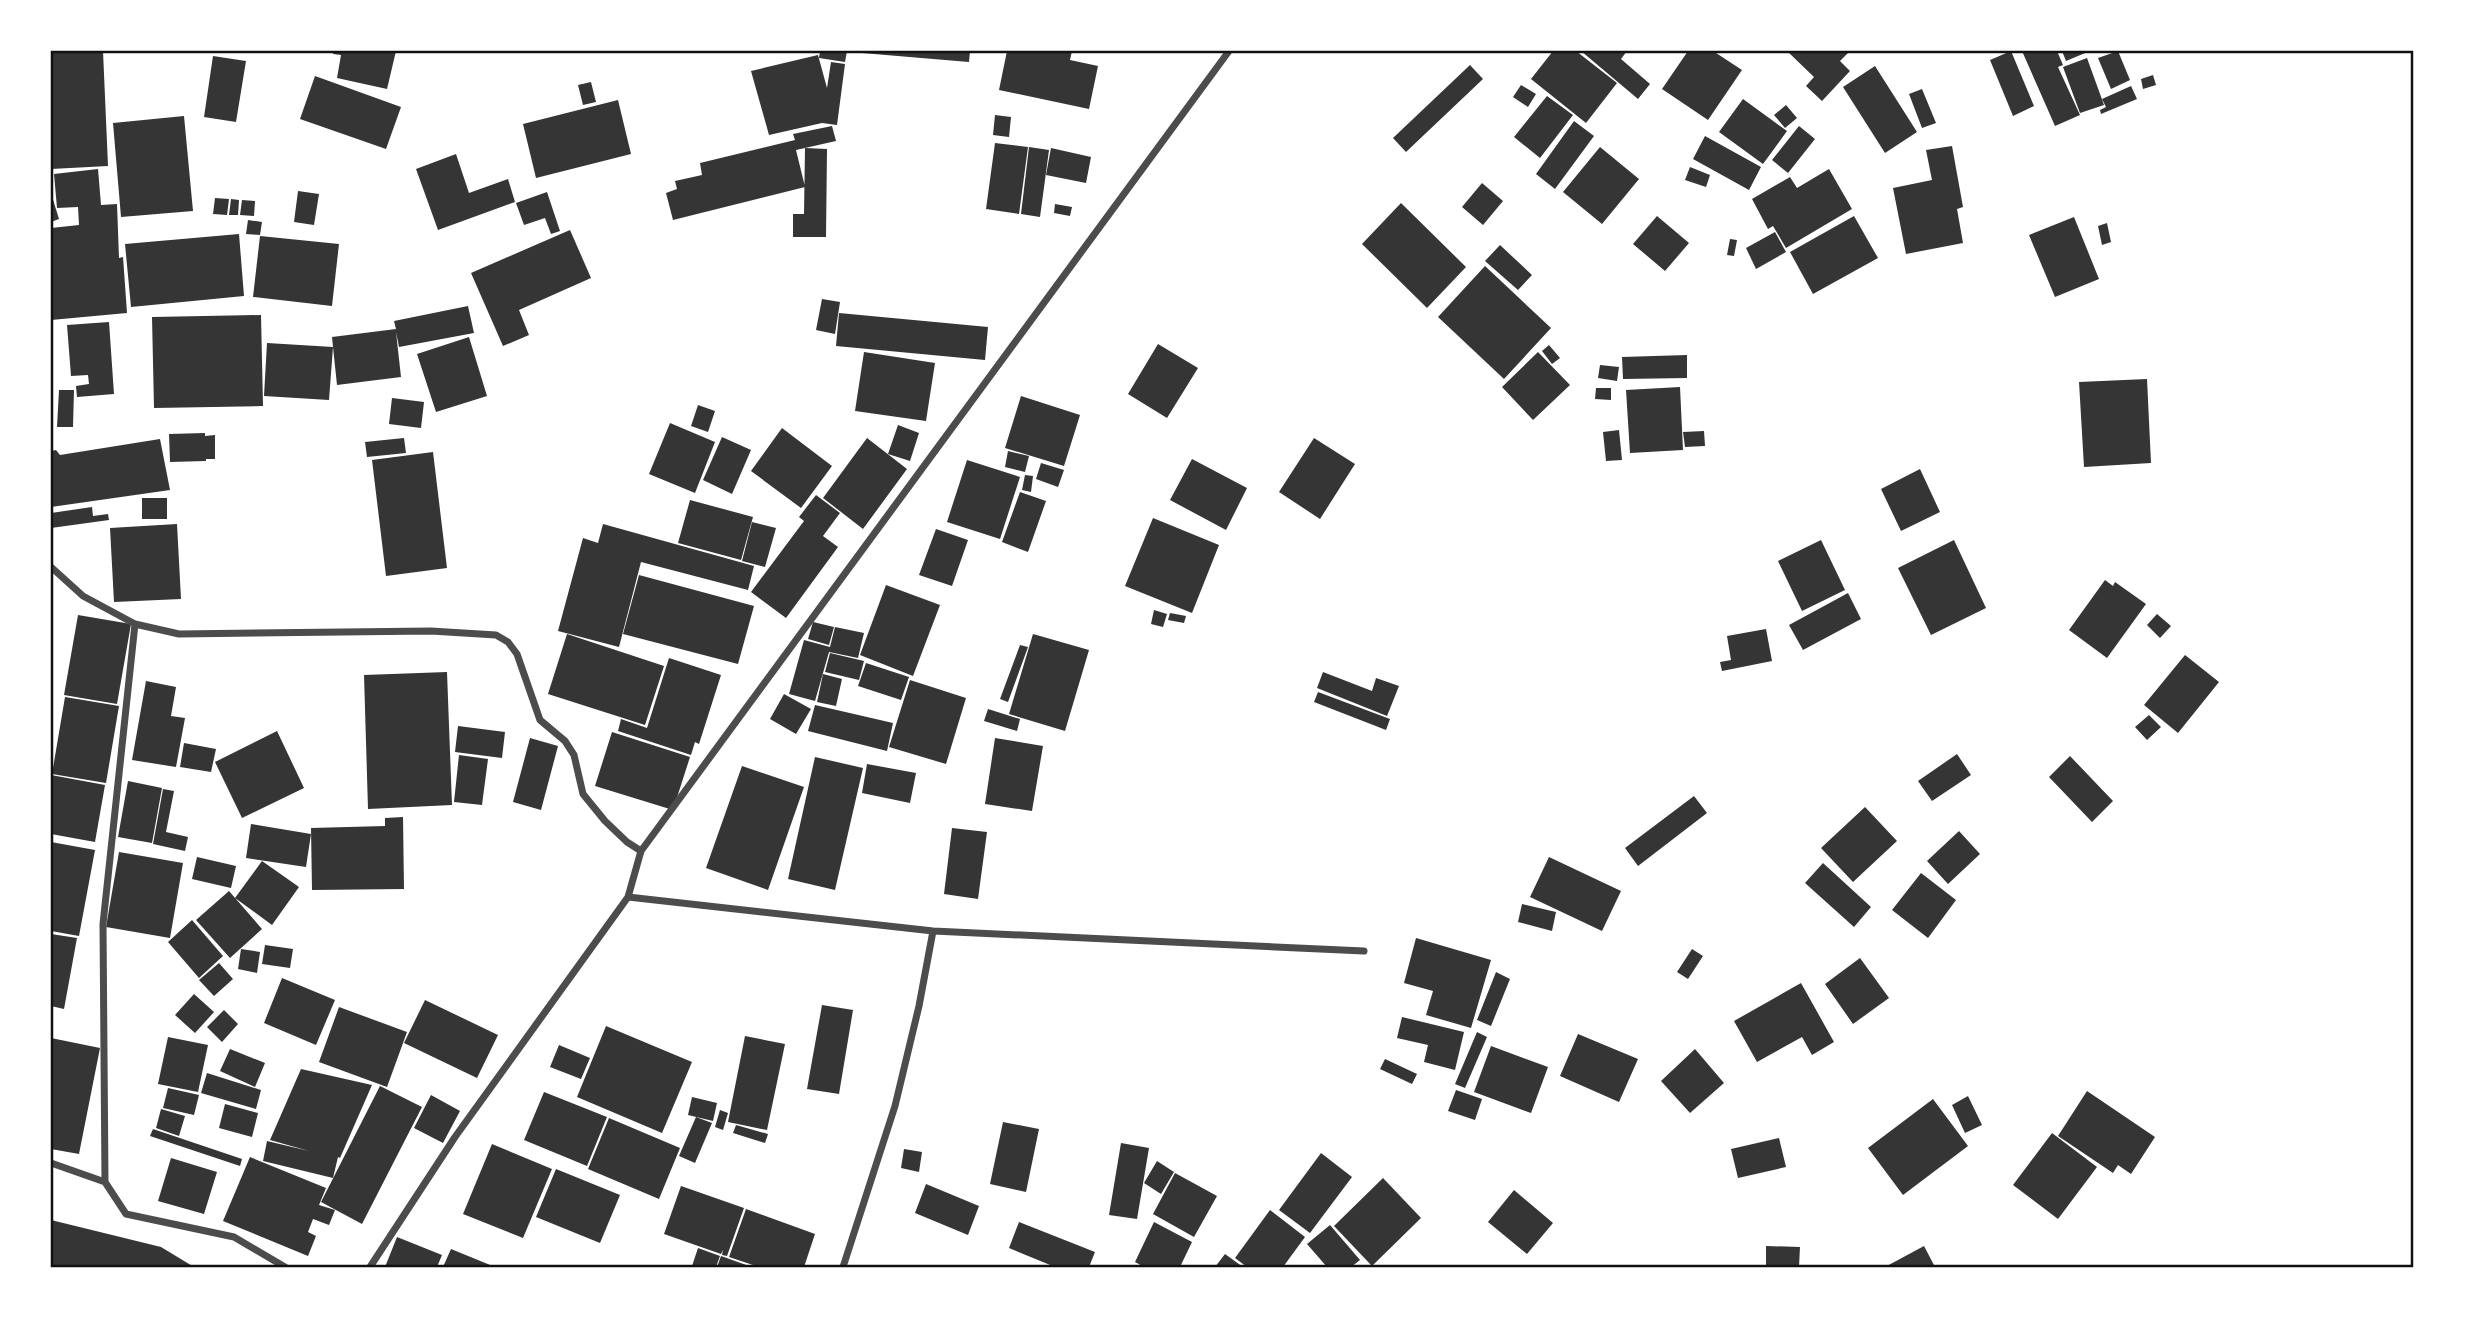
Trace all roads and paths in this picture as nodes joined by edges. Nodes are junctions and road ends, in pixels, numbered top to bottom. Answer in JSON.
{"nodes":[{"id":1,"x":1229,"y":51,"type":"edge"},
{"id":2,"x":51,"y":567,"type":"edge"},
{"id":3,"x":135,"y":624,"type":"junction"},
{"id":4,"x":641,"y":851,"type":"junction"},
{"id":5,"x":628,"y":897,"type":"junction"},
{"id":6,"x":933,"y":931,"type":"junction"},
{"id":7,"x":1364,"y":951,"type":"dead end"},
{"id":8,"x":51,"y":1163,"type":"edge"},
{"id":9,"x":105,"y":1182,"type":"junction"},
{"id":10,"x":285,"y":1267,"type":"edge"},
{"id":11,"x":370,"y":1267,"type":"edge"},
{"id":12,"x":843,"y":1267,"type":"edge"}],
"edges":[{"from":1,"to":4,"type":"street"},
{"from":2,"to":3,"type":"street"},
{"from":3,"to":4,"type":"street"},
{"from":3,"to":9,"type":"street"},
{"from":4,"to":5,"type":"street"},
{"from":5,"to":6,"type":"street"},
{"from":5,"to":11,"type":"street"},
{"from":6,"to":7,"type":"street"},
{"from":6,"to":12,"type":"street"},
{"from":8,"to":9,"type":"street"},
{"from":9,"to":10,"type":"street"}]}
